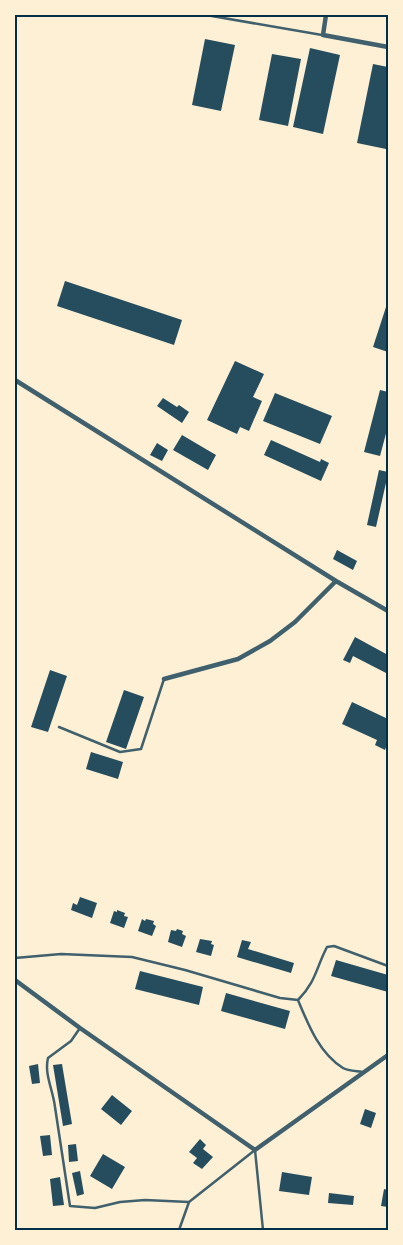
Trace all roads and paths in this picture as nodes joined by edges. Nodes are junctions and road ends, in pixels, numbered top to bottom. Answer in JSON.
{"nodes":[{"id":1,"x":206,"y":15,"type":"edge"},
{"id":2,"x":326,"y":15,"type":"edge"},
{"id":3,"x":324,"y":36,"type":"junction"},
{"id":4,"x":388,"y":47,"type":"edge"},
{"id":5,"x":15,"y":380,"type":"edge"},
{"id":6,"x":336,"y":580,"type":"junction"},
{"id":7,"x":388,"y":611,"type":"edge"},
{"id":8,"x":164,"y":678,"type":"joint"},
{"id":9,"x":59,"y":727,"type":"dead end"},
{"id":10,"x":15,"y":958,"type":"edge"},
{"id":11,"x":388,"y":966,"type":"edge"},
{"id":12,"x":15,"y":980,"type":"edge"},
{"id":13,"x":298,"y":1000,"type":"junction"},
{"id":14,"x":80,"y":1028,"type":"junction"},
{"id":15,"x":388,"y":1055,"type":"edge"},
{"id":16,"x":364,"y":1073,"type":"junction"},
{"id":17,"x":255,"y":1150,"type":"junction"},
{"id":18,"x":189,"y":1202,"type":"junction"},
{"id":19,"x":180,"y":1230,"type":"edge"},
{"id":20,"x":263,"y":1230,"type":"edge"}],
"edges":[{"from":1,"to":3,"type":"lane"},
{"from":2,"to":3,"type":"street"},
{"from":3,"to":4,"type":"street"},
{"from":5,"to":6,"type":"street"},
{"from":6,"to":7,"type":"street"},
{"from":6,"to":8,"type":"street"},
{"from":8,"to":9,"type":"lane"},
{"from":10,"to":13,"type":"lane"},
{"from":11,"to":13,"type":"lane"},
{"from":12,"to":14,"type":"street"},
{"from":13,"to":16,"type":"lane"},
{"from":14,"to":17,"type":"street"},
{"from":14,"to":18,"type":"lane"},
{"from":15,"to":16,"type":"street"},
{"from":16,"to":17,"type":"street"},
{"from":17,"to":18,"type":"lane"},
{"from":17,"to":20,"type":"lane"},
{"from":18,"to":19,"type":"lane"}]}
